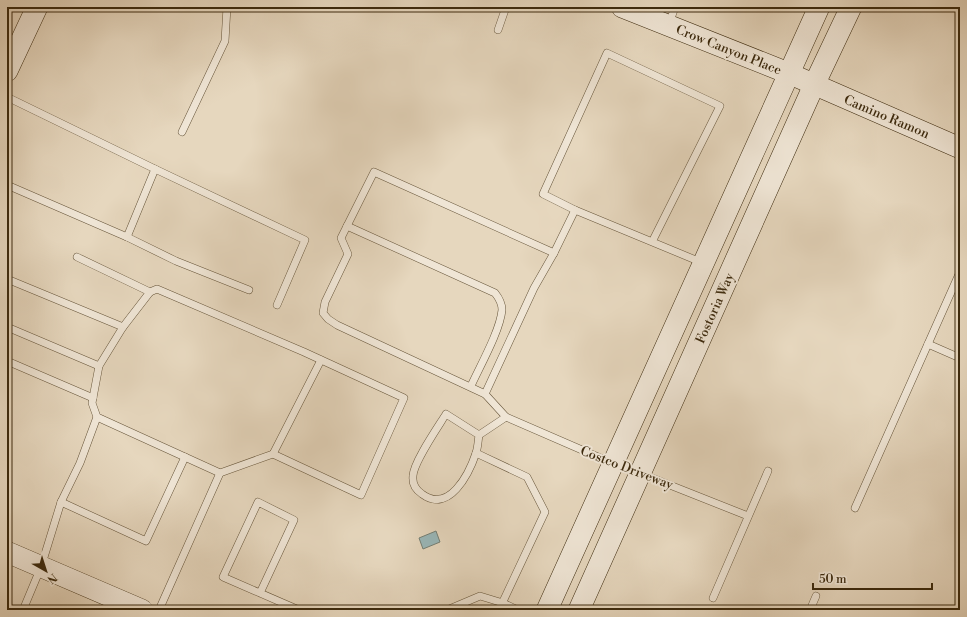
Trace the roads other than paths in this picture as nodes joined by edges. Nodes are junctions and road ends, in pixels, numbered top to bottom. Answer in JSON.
{"nodes":[{"id":1,"x":37,"y":7,"type":"edge"},
{"id":2,"x":227,"y":7,"type":"edge"},
{"id":3,"x":506,"y":7,"type":"edge"},
{"id":4,"x":622,"y":7,"type":"edge"},
{"id":5,"x":819,"y":7,"type":"edge"},
{"id":6,"x":851,"y":7,"type":"edge"},
{"id":7,"x":672,"y":16,"type":"edge"},
{"id":8,"x":498,"y":30,"type":"dead end"},
{"id":9,"x":7,"y":71,"type":"edge"},
{"id":10,"x":788,"y":73,"type":"junction"},
{"id":11,"x":814,"y":84,"type":"junction"},
{"id":12,"x":7,"y":97,"type":"edge"},
{"id":13,"x":182,"y":132,"type":"dead end"},
{"id":14,"x":956,"y":144,"type":"edge"},
{"id":15,"x":155,"y":169,"type":"junction"},
{"id":16,"x":7,"y":185,"type":"edge"},
{"id":17,"x":575,"y":210,"type":"junction"},
{"id":18,"x":347,"y":226,"type":"junction"},
{"id":19,"x":127,"y":237,"type":"junction"},
{"id":20,"x":653,"y":240,"type":"junction"},
{"id":21,"x":554,"y":253,"type":"junction"},
{"id":22,"x":77,"y":257,"type":"dead end"},
{"id":23,"x":703,"y":263,"type":"junction"},
{"id":24,"x":960,"y":272,"type":"edge"},
{"id":25,"x":7,"y":279,"type":"edge"},
{"id":26,"x":249,"y":290,"type":"dead end"},
{"id":27,"x":150,"y":292,"type":"junction"},
{"id":28,"x":277,"y":305,"type":"dead end"},
{"id":29,"x":7,"y":327,"type":"edge"},
{"id":30,"x":123,"y":327,"type":"junction"},
{"id":31,"x":928,"y":344,"type":"junction"},
{"id":32,"x":960,"y":358,"type":"edge"},
{"id":33,"x":7,"y":360,"type":"edge"},
{"id":34,"x":321,"y":360,"type":"junction"},
{"id":35,"x":99,"y":366,"type":"junction"},
{"id":36,"x":471,"y":386,"type":"junction"},
{"id":37,"x":485,"y":394,"type":"junction"},
{"id":38,"x":92,"y":398,"type":"junction"},
{"id":39,"x":98,"y":417,"type":"junction"},
{"id":40,"x":506,"y":417,"type":"junction"},
{"id":41,"x":479,"y":435,"type":"junction"},
{"id":42,"x":476,"y":453,"type":"junction"},
{"id":43,"x":273,"y":454,"type":"junction"},
{"id":44,"x":185,"y":457,"type":"junction"},
{"id":45,"x":613,"y":463,"type":"junction"},
{"id":46,"x":768,"y":471,"type":"dead end"},
{"id":47,"x":220,"y":473,"type":"junction"},
{"id":48,"x":640,"y":473,"type":"junction"},
{"id":49,"x":61,"y":502,"type":"junction"},
{"id":50,"x":855,"y":508,"type":"dead end"},
{"id":51,"x":748,"y":516,"type":"junction"},
{"id":52,"x":7,"y":552,"type":"edge"},
{"id":53,"x":40,"y":567,"type":"junction"},
{"id":54,"x":260,"y":593,"type":"junction"},
{"id":55,"x":816,"y":596,"type":"dead end"},
{"id":56,"x":713,"y":598,"type":"dead end"},
{"id":57,"x":504,"y":603,"type":"junction"},
{"id":58,"x":7,"y":607,"type":"edge"},
{"id":59,"x":130,"y":608,"type":"edge"},
{"id":60,"x":14,"y":610,"type":"edge"},
{"id":61,"x":24,"y":610,"type":"edge"},
{"id":62,"x":159,"y":610,"type":"edge"},
{"id":63,"x":299,"y":610,"type":"edge"},
{"id":64,"x":447,"y":610,"type":"edge"},
{"id":65,"x":500,"y":610,"type":"edge"},
{"id":66,"x":518,"y":610,"type":"edge"},
{"id":67,"x":547,"y":610,"type":"edge"},
{"id":68,"x":578,"y":610,"type":"edge"},
{"id":69,"x":810,"y":610,"type":"edge"}],
"edges":[{"from":1,"to":9,"type":"street"},
{"from":2,"to":13,"type":"lane"},
{"from":3,"to":8,"type":"lane"},
{"from":4,"to":7,"type":"street","name":"Crow Canyon Place"},
{"from":5,"to":10,"type":"street"},
{"from":6,"to":11,"type":"street","name":"Fostoria Way"},
{"from":7,"to":10,"type":"street","name":"Crow Canyon Place"},
{"from":10,"to":11,"type":"street","name":"Crow Canyon Place"},
{"from":10,"to":23,"type":"street"},
{"from":11,"to":14,"type":"street","name":"Camino Ramon"},
{"from":11,"to":48,"type":"street","name":"Fostoria Way"},
{"from":12,"to":15,"type":"lane"},
{"from":15,"to":19,"type":"lane"},
{"from":15,"to":28,"type":"lane"},
{"from":16,"to":19,"type":"lane"},
{"from":17,"to":20,"type":"lane"},
{"from":17,"to":20,"type":"lane"},
{"from":17,"to":21,"type":"lane"},
{"from":18,"to":21,"type":"lane"},
{"from":18,"to":36,"type":"lane"},
{"from":18,"to":36,"type":"lane"},
{"from":19,"to":26,"type":"lane"},
{"from":20,"to":23,"type":"lane"},
{"from":21,"to":37,"type":"lane"},
{"from":22,"to":27,"type":"lane"},
{"from":23,"to":45,"type":"street"},
{"from":24,"to":31,"type":"lane"},
{"from":25,"to":30,"type":"lane"},
{"from":27,"to":30,"type":"lane"},
{"from":27,"to":34,"type":"lane"},
{"from":29,"to":35,"type":"lane"},
{"from":30,"to":35,"type":"lane"},
{"from":31,"to":32,"type":"lane"},
{"from":31,"to":50,"type":"lane"},
{"from":33,"to":38,"type":"lane"},
{"from":34,"to":43,"type":"lane"},
{"from":34,"to":43,"type":"lane"},
{"from":35,"to":38,"type":"lane"},
{"from":36,"to":37,"type":"lane"},
{"from":37,"to":40,"type":"lane"},
{"from":38,"to":39,"type":"lane"},
{"from":39,"to":44,"type":"lane"},
{"from":39,"to":49,"type":"lane"},
{"from":40,"to":41,"type":"lane"},
{"from":40,"to":45,"type":"lane","name":"Costco Driveway"},
{"from":41,"to":42,"type":"lane"},
{"from":41,"to":42,"type":"lane"},
{"from":42,"to":57,"type":"lane"},
{"from":43,"to":47,"type":"lane"},
{"from":44,"to":47,"type":"lane"},
{"from":44,"to":49,"type":"lane"},
{"from":45,"to":48,"type":"street","name":"Costco Driveway"},
{"from":45,"to":67,"type":"street"},
{"from":46,"to":51,"type":"lane"},
{"from":47,"to":62,"type":"lane"},
{"from":48,"to":51,"type":"lane","name":"Costco Driveway"},
{"from":48,"to":68,"type":"street","name":"Fostoria Way"},
{"from":49,"to":53,"type":"lane"},
{"from":51,"to":56,"type":"lane"},
{"from":52,"to":53,"type":"street"},
{"from":53,"to":59,"type":"street"},
{"from":53,"to":61,"type":"lane"},
{"from":54,"to":54,"type":"lane"},
{"from":54,"to":63,"type":"lane"},
{"from":55,"to":69,"type":"lane"},
{"from":57,"to":64,"type":"lane"},
{"from":57,"to":65,"type":"lane"},
{"from":57,"to":66,"type":"lane"},
{"from":58,"to":60,"type":"lane"}]}
